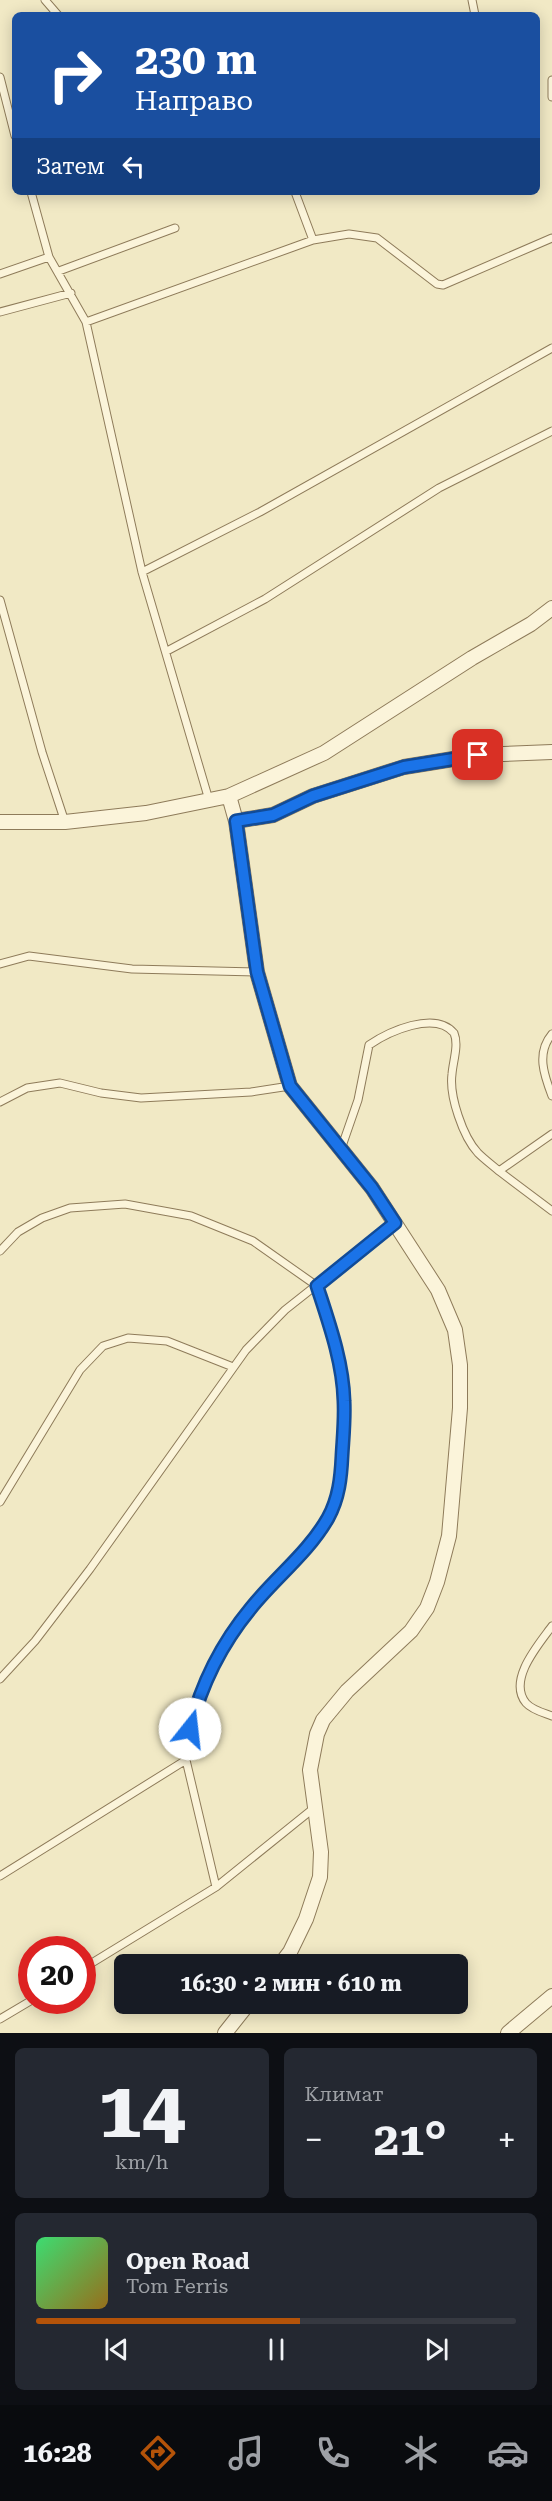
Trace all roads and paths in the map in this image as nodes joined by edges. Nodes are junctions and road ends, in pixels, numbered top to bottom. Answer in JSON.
{"nodes":[{"id":1,"x":45,"y":0,"type":"edge"},
{"id":2,"x":55,"y":12,"type":"edge"},
{"id":3,"x":0,"y":77,"type":"edge"},
{"id":4,"x":552,"y":80,"type":"edge"},
{"id":5,"x":552,"y":97,"type":"edge"},
{"id":6,"x":12,"y":124,"type":"edge"},
{"id":7,"x":32,"y":195,"type":"edge"},
{"id":8,"x":296,"y":195,"type":"edge"},
{"id":9,"x":175,"y":228,"type":"dead end"},
{"id":10,"x":552,"y":238,"type":"edge"},
{"id":11,"x":313,"y":240,"type":"junction"},
{"id":12,"x":49,"y":256,"type":"junction"},
{"id":13,"x":59,"y":272,"type":"junction"},
{"id":14,"x":0,"y":274,"type":"edge"},
{"id":15,"x":71,"y":293,"type":"junction"},
{"id":16,"x":0,"y":312,"type":"edge"},
{"id":17,"x":86,"y":322,"type":"junction"},
{"id":18,"x":552,"y":348,"type":"edge"},
{"id":19,"x":552,"y":431,"type":"edge"},
{"id":20,"x":142,"y":572,"type":"junction"},
{"id":21,"x":0,"y":600,"type":"edge"},
{"id":22,"x":552,"y":608,"type":"edge"},
{"id":23,"x":167,"y":651,"type":"junction"},
{"id":24,"x":552,"y":752,"type":"edge"},
{"id":25,"x":230,"y":796,"type":"junction"},
{"id":26,"x":209,"y":800,"type":"junction"},
{"id":27,"x":236,"y":821,"type":"junction"},
{"id":28,"x":0,"y":822,"type":"edge"},
{"id":29,"x":65,"y":822,"type":"junction"},
{"id":30,"x":0,"y":964,"type":"edge"},
{"id":31,"x":257,"y":972,"type":"junction"},
{"id":32,"x":552,"y":1034,"type":"edge"},
{"id":33,"x":290,"y":1086,"type":"junction"},
{"id":34,"x":552,"y":1096,"type":"edge"},
{"id":35,"x":0,"y":1101,"type":"edge"},
{"id":36,"x":552,"y":1134,"type":"edge"},
{"id":37,"x":341,"y":1149,"type":"junction"},
{"id":38,"x":499,"y":1171,"type":"junction"},
{"id":39,"x":552,"y":1211,"type":"edge"},
{"id":40,"x":395,"y":1223,"type":"junction"},
{"id":41,"x":0,"y":1251,"type":"edge"},
{"id":42,"x":317,"y":1286,"type":"junction"},
{"id":43,"x":233,"y":1367,"type":"junction"},
{"id":44,"x":0,"y":1502,"type":"edge"},
{"id":45,"x":552,"y":1626,"type":"edge"},
{"id":46,"x":0,"y":1679,"type":"edge"},
{"id":47,"x":552,"y":1716,"type":"edge"},
{"id":48,"x":186,"y":1760,"type":"junction"},
{"id":49,"x":316,"y":1807,"type":"junction"},
{"id":50,"x":0,"y":1876,"type":"edge"},
{"id":51,"x":216,"y":1887,"type":"junction"},
{"id":52,"x":286,"y":1954,"type":"edge"},
{"id":53,"x":96,"y":1960,"type":"edge"},
{"id":54,"x":552,"y":1996,"type":"edge"},
{"id":55,"x":18,"y":2008,"type":"edge"},
{"id":56,"x":240,"y":2014,"type":"edge"},
{"id":57,"x":0,"y":2019,"type":"edge"},
{"id":58,"x":225,"y":2033,"type":"edge"},
{"id":59,"x":508,"y":2033,"type":"edge"}],
"edges":[{"from":1,"to":2,"type":"lane"},
{"from":3,"to":6,"type":"lane"},
{"from":4,"to":5,"type":"lane"},
{"from":7,"to":12,"type":"lane"},
{"from":8,"to":11,"type":"lane"},
{"from":9,"to":13,"type":"lane"},
{"from":10,"to":11,"type":"lane"},
{"from":11,"to":17,"type":"lane"},
{"from":12,"to":13,"type":"lane"},
{"from":12,"to":14,"type":"lane"},
{"from":13,"to":15,"type":"lane"},
{"from":15,"to":16,"type":"lane"},
{"from":15,"to":17,"type":"lane"},
{"from":17,"to":20,"type":"lane"},
{"from":18,"to":20,"type":"lane"},
{"from":19,"to":23,"type":"lane"},
{"from":20,"to":23,"type":"lane"},
{"from":21,"to":29,"type":"lane"},
{"from":22,"to":25,"type":"street"},
{"from":23,"to":26,"type":"lane"},
{"from":24,"to":27,"type":"street"},
{"from":25,"to":26,"type":"street"},
{"from":25,"to":27,"type":"street"},
{"from":26,"to":29,"type":"street"},
{"from":27,"to":31,"type":"street"},
{"from":28,"to":29,"type":"street"},
{"from":30,"to":31,"type":"lane"},
{"from":31,"to":33,"type":"street"},
{"from":32,"to":34,"type":"lane"},
{"from":33,"to":35,"type":"lane"},
{"from":33,"to":37,"type":"street"},
{"from":36,"to":38,"type":"lane"},
{"from":37,"to":38,"type":"lane"},
{"from":37,"to":40,"type":"street"},
{"from":38,"to":39,"type":"lane"},
{"from":40,"to":42,"type":"lane"},
{"from":40,"to":49,"type":"street"},
{"from":41,"to":42,"type":"lane"},
{"from":42,"to":43,"type":"lane"},
{"from":42,"to":48,"type":"lane"},
{"from":43,"to":44,"type":"lane"},
{"from":43,"to":46,"type":"lane"},
{"from":45,"to":47,"type":"lane"},
{"from":48,"to":50,"type":"lane"},
{"from":48,"to":51,"type":"lane"},
{"from":49,"to":51,"type":"lane"},
{"from":49,"to":52,"type":"street"},
{"from":51,"to":53,"type":"lane"},
{"from":54,"to":59,"type":"street"},
{"from":55,"to":57,"type":"lane"},
{"from":56,"to":58,"type":"street"}]}
